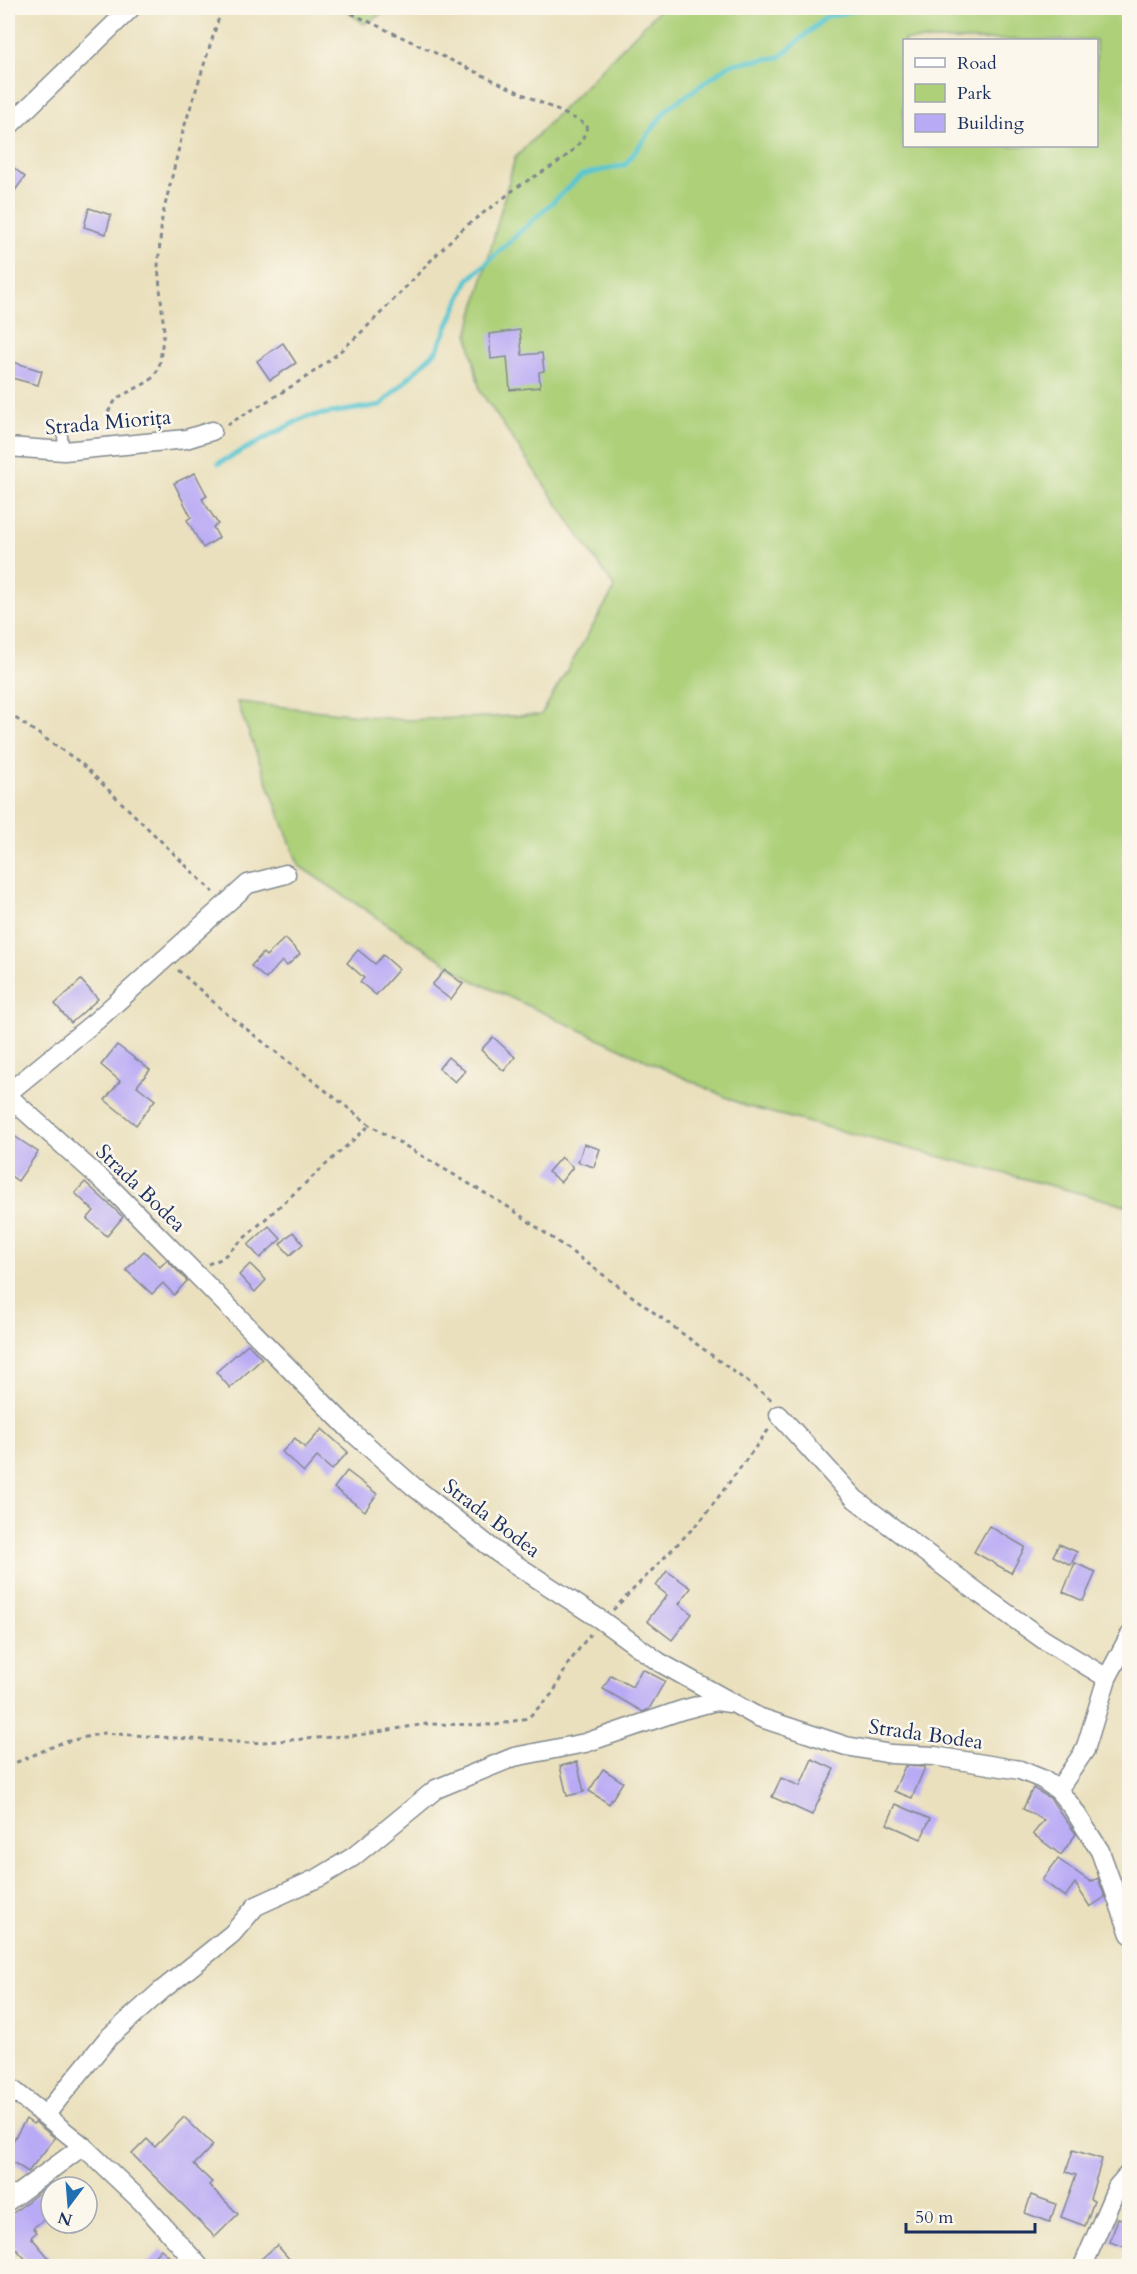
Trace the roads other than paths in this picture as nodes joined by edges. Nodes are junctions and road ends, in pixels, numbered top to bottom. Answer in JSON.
{"nodes":[{"id":1,"x":131,"y":8,"type":"edge"},
{"id":2,"x":8,"y":127,"type":"edge"},
{"id":3,"x":212,"y":431,"type":"road end"},
{"id":4,"x":62,"y":432,"type":"dead end"},
{"id":5,"x":8,"y":447,"type":"edge"},
{"id":6,"x":64,"y":451,"type":"junction"},
{"id":7,"x":286,"y":874,"type":"dead end"},
{"id":8,"x":8,"y":1094,"type":"edge"},
{"id":9,"x":779,"y":1415,"type":"road end"},
{"id":10,"x":1130,"y":1635,"type":"edge"},
{"id":11,"x":1107,"y":1678,"type":"junction"},
{"id":12,"x":730,"y":1703,"type":"junction"},
{"id":13,"x":1058,"y":1790,"type":"junction"},
{"id":14,"x":1130,"y":1934,"type":"edge"},
{"id":15,"x":8,"y":2086,"type":"edge"},
{"id":16,"x":46,"y":2114,"type":"junction"},
{"id":17,"x":83,"y":2146,"type":"junction"},
{"id":18,"x":1130,"y":2172,"type":"edge"},
{"id":19,"x":8,"y":2201,"type":"edge"},
{"id":20,"x":199,"y":2266,"type":"edge"},
{"id":21,"x":1083,"y":2266,"type":"edge"}],
"edges":[{"from":1,"to":2,"type":"street"},
{"from":3,"to":6,"type":"street","name":"Strada Miorița"},
{"from":4,"to":6,"type":"lane"},
{"from":5,"to":6,"type":"street","name":"Strada Miorița"},
{"from":7,"to":8,"type":"street"},
{"from":8,"to":12,"type":"street","name":"Strada Bodea"},
{"from":9,"to":11,"type":"street"},
{"from":10,"to":11,"type":"street"},
{"from":11,"to":13,"type":"street"},
{"from":12,"to":13,"type":"street","name":"Strada Bodea"},
{"from":12,"to":16,"type":"street"},
{"from":13,"to":14,"type":"street"},
{"from":15,"to":16,"type":"street"},
{"from":16,"to":17,"type":"street"},
{"from":17,"to":19,"type":"street"},
{"from":17,"to":20,"type":"street"},
{"from":18,"to":21,"type":"street"}]}
